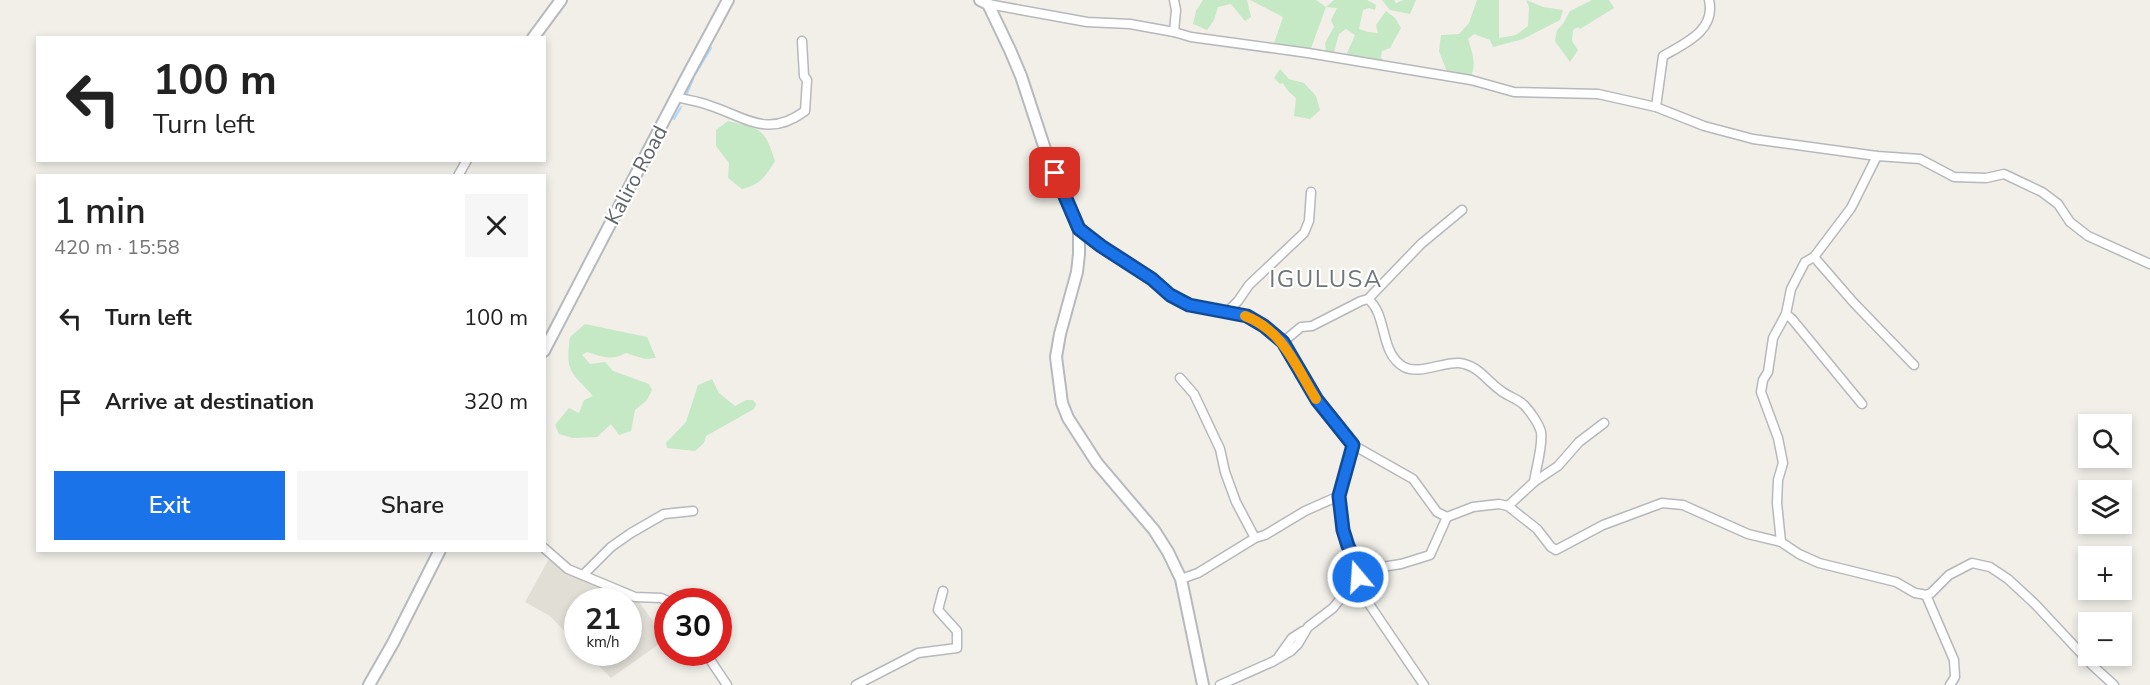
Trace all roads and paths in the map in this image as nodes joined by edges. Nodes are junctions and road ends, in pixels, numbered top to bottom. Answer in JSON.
{"nodes":[{"id":1,"x":561,"y":0,"type":"edge"},
{"id":2,"x":728,"y":0,"type":"edge"},
{"id":3,"x":1174,"y":0,"type":"edge"},
{"id":4,"x":1709,"y":0,"type":"edge"},
{"id":5,"x":984,"y":2,"type":"edge"},
{"id":6,"x":1174,"y":32,"type":"junction"},
{"id":7,"x":534,"y":36,"type":"edge"},
{"id":8,"x":802,"y":41,"type":"dead end"},
{"id":9,"x":676,"y":97,"type":"junction"},
{"id":10,"x":1656,"y":107,"type":"junction"},
{"id":11,"x":1877,"y":156,"type":"junction"},
{"id":12,"x":1311,"y":192,"type":"dead end"},
{"id":13,"x":1462,"y":210,"type":"dead end"},
{"id":14,"x":1079,"y":229,"type":"junction"},
{"id":15,"x":1814,"y":257,"type":"junction"},
{"id":16,"x":2150,"y":264,"type":"edge"},
{"id":17,"x":1368,"y":299,"type":"junction"},
{"id":18,"x":1227,"y":312,"type":"junction"},
{"id":19,"x":1786,"y":314,"type":"junction"},
{"id":20,"x":1283,"y":342,"type":"junction"},
{"id":21,"x":546,"y":347,"type":"edge"},
{"id":22,"x":1914,"y":365,"type":"dead end"},
{"id":23,"x":1180,"y":378,"type":"dead end"},
{"id":24,"x":1862,"y":404,"type":"dead end"},
{"id":25,"x":1604,"y":423,"type":"dead end"},
{"id":26,"x":1353,"y":445,"type":"junction"},
{"id":27,"x":1534,"y":482,"type":"junction"},
{"id":28,"x":1339,"y":496,"type":"junction"},
{"id":29,"x":1508,"y":506,"type":"junction"},
{"id":30,"x":693,"y":511,"type":"dead end"},
{"id":31,"x":1447,"y":517,"type":"junction"},
{"id":32,"x":1255,"y":538,"type":"junction"},
{"id":33,"x":1781,"y":542,"type":"junction"},
{"id":34,"x":546,"y":550,"type":"edge"},
{"id":35,"x":439,"y":552,"type":"edge"},
{"id":36,"x":583,"y":575,"type":"junction"},
{"id":37,"x":1358,"y":577,"type":"junction"},
{"id":38,"x":1181,"y":579,"type":"junction"},
{"id":39,"x":943,"y":591,"type":"dead end"},
{"id":40,"x":1926,"y":595,"type":"junction"},
{"id":41,"x":654,"y":598,"type":"edge"},
{"id":42,"x":714,"y":666,"type":"edge"},
{"id":43,"x":369,"y":685,"type":"edge"},
{"id":44,"x":727,"y":685,"type":"edge"},
{"id":45,"x":856,"y":685,"type":"edge"},
{"id":46,"x":1203,"y":685,"type":"edge"},
{"id":47,"x":1220,"y":685,"type":"edge"},
{"id":48,"x":1424,"y":685,"type":"edge"},
{"id":49,"x":1950,"y":685,"type":"edge"},
{"id":50,"x":2114,"y":685,"type":"edge"}],
"edges":[{"from":1,"to":7,"type":"street"},
{"from":2,"to":9,"type":"street","name":"Kaliro Road"},
{"from":3,"to":6,"type":"street"},
{"from":4,"to":10,"type":"street"},
{"from":5,"to":6,"type":"street"},
{"from":5,"to":14,"type":"street"},
{"from":6,"to":10,"type":"street"},
{"from":8,"to":9,"type":"street"},
{"from":9,"to":21,"type":"street","name":"Kaliro Road"},
{"from":10,"to":11,"type":"street"},
{"from":11,"to":15,"type":"street"},
{"from":11,"to":16,"type":"street"},
{"from":12,"to":18,"type":"street"},
{"from":13,"to":17,"type":"street"},
{"from":14,"to":18,"type":"street"},
{"from":14,"to":38,"type":"street"},
{"from":15,"to":19,"type":"street"},
{"from":15,"to":22,"type":"street"},
{"from":17,"to":20,"type":"street"},
{"from":17,"to":27,"type":"street"},
{"from":18,"to":20,"type":"street"},
{"from":19,"to":24,"type":"street"},
{"from":19,"to":33,"type":"street"},
{"from":20,"to":26,"type":"street"},
{"from":23,"to":32,"type":"street"},
{"from":25,"to":27,"type":"street"},
{"from":26,"to":28,"type":"street"},
{"from":26,"to":31,"type":"street"},
{"from":27,"to":29,"type":"street"},
{"from":28,"to":32,"type":"street"},
{"from":28,"to":37,"type":"street"},
{"from":29,"to":31,"type":"street"},
{"from":29,"to":33,"type":"street"},
{"from":30,"to":36,"type":"street"},
{"from":31,"to":37,"type":"street"},
{"from":32,"to":38,"type":"street"},
{"from":33,"to":40,"type":"street"},
{"from":34,"to":36,"type":"street"},
{"from":35,"to":43,"type":"street"},
{"from":36,"to":41,"type":"street"},
{"from":37,"to":47,"type":"street"},
{"from":37,"to":48,"type":"street"},
{"from":38,"to":46,"type":"street"},
{"from":39,"to":45,"type":"street"},
{"from":40,"to":49,"type":"street"},
{"from":40,"to":50,"type":"street"},
{"from":42,"to":44,"type":"street"}]}
